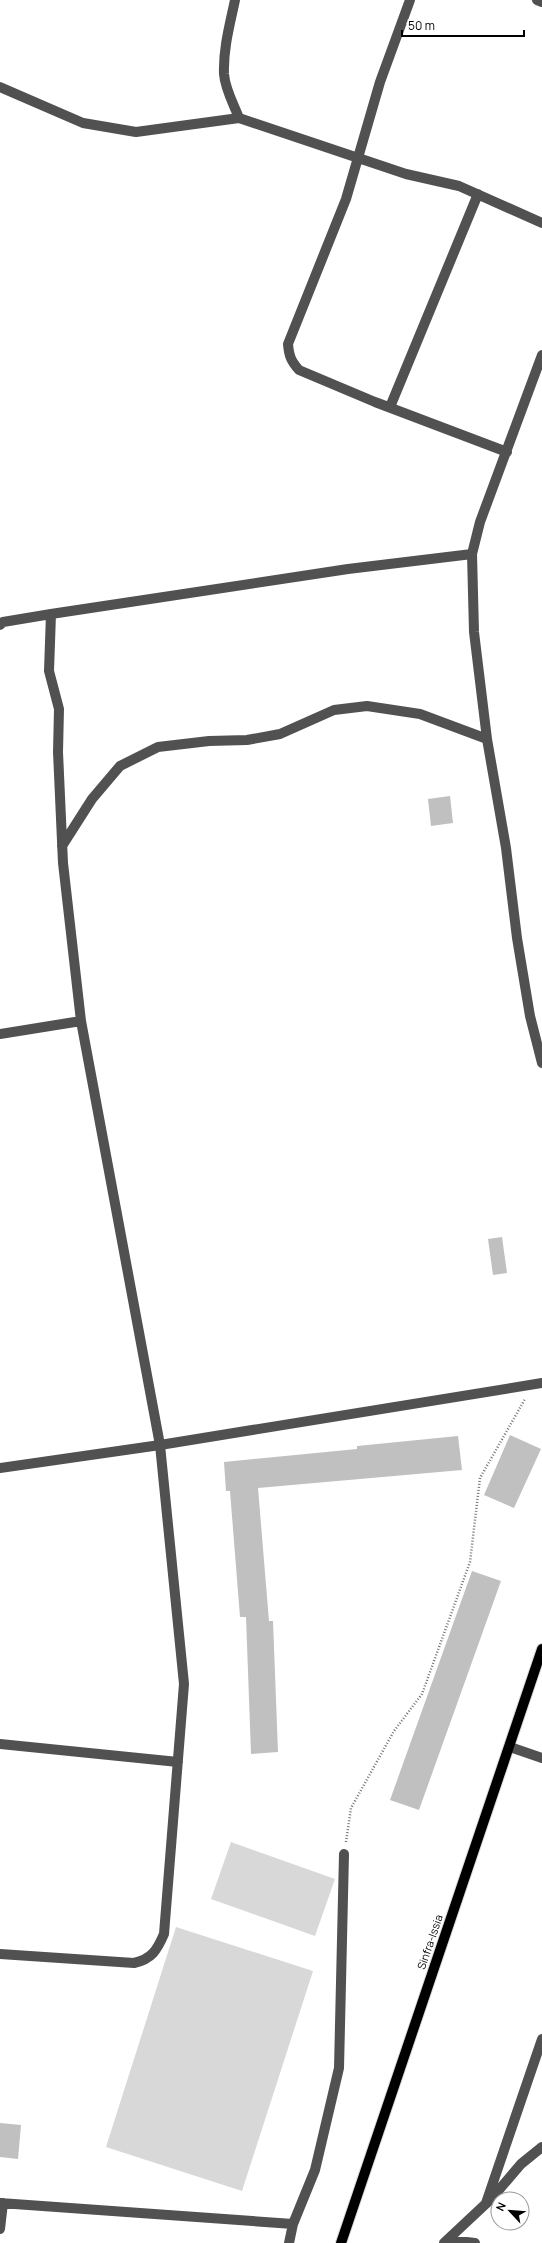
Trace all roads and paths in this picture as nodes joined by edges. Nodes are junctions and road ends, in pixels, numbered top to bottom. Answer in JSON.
{"nodes":[{"id":1,"x":235,"y":0,"type":"edge"},
{"id":2,"x":410,"y":0,"type":"edge"},
{"id":3,"x":537,"y":0,"type":"edge"},
{"id":4,"x":542,"y":2,"type":"edge"},
{"id":5,"x":0,"y":87,"type":"edge"},
{"id":6,"x":239,"y":118,"type":"junction"},
{"id":7,"x":358,"y":157,"type":"junction"},
{"id":8,"x":478,"y":194,"type":"junction"},
{"id":9,"x":542,"y":223,"type":"edge"},
{"id":10,"x":542,"y":355,"type":"edge"},
{"id":11,"x":390,"y":407,"type":"junction"},
{"id":12,"x":507,"y":452,"type":"junction"},
{"id":13,"x":472,"y":554,"type":"junction"},
{"id":14,"x":51,"y":614,"type":"junction"},
{"id":15,"x":0,"y":625,"type":"edge"},
{"id":16,"x":487,"y":739,"type":"junction"},
{"id":17,"x":62,"y":846,"type":"junction"},
{"id":18,"x":81,"y":1021,"type":"junction"},
{"id":19,"x":0,"y":1034,"type":"edge"},
{"id":20,"x":542,"y":1063,"type":"edge"},
{"id":21,"x":538,"y":1384,"type":"edge"},
{"id":22,"x":160,"y":1445,"type":"junction"},
{"id":23,"x":0,"y":1468,"type":"edge"},
{"id":24,"x":542,"y":1649,"type":"edge"},
{"id":25,"x":0,"y":1744,"type":"edge"},
{"id":26,"x":510,"y":1747,"type":"junction"},
{"id":27,"x":542,"y":1758,"type":"edge"},
{"id":28,"x":178,"y":1762,"type":"junction"},
{"id":29,"x":344,"y":1854,"type":"joint"},
{"id":30,"x":0,"y":1954,"type":"edge"},
{"id":31,"x":542,"y":2039,"type":"edge"},
{"id":32,"x":542,"y":2146,"type":"edge"},
{"id":33,"x":2,"y":2203,"type":"edge"},
{"id":34,"x":486,"y":2204,"type":"junction"},
{"id":35,"x":293,"y":2224,"type":"junction"},
{"id":36,"x":0,"y":2230,"type":"edge"},
{"id":37,"x":447,"y":2242,"type":"edge"},
{"id":38,"x":288,"y":2243,"type":"edge"},
{"id":39,"x":341,"y":2243,"type":"edge"},
{"id":40,"x":476,"y":2243,"type":"edge"}],
"edges":[{"from":1,"to":6,"type":"street"},
{"from":2,"to":7,"type":"street"},
{"from":3,"to":4,"type":"street"},
{"from":5,"to":6,"type":"street"},
{"from":6,"to":7,"type":"street"},
{"from":7,"to":8,"type":"street"},
{"from":7,"to":11,"type":"street"},
{"from":8,"to":9,"type":"street"},
{"from":8,"to":11,"type":"street"},
{"from":10,"to":12,"type":"street"},
{"from":11,"to":12,"type":"street"},
{"from":12,"to":13,"type":"street"},
{"from":13,"to":14,"type":"street"},
{"from":13,"to":16,"type":"street"},
{"from":14,"to":15,"type":"street"},
{"from":14,"to":17,"type":"street"},
{"from":16,"to":17,"type":"street"},
{"from":16,"to":20,"type":"street"},
{"from":17,"to":18,"type":"street"},
{"from":18,"to":19,"type":"street"},
{"from":18,"to":22,"type":"street"},
{"from":21,"to":22,"type":"street"},
{"from":21,"to":29,"type":"path"},
{"from":22,"to":23,"type":"street"},
{"from":22,"to":28,"type":"street"},
{"from":24,"to":26,"type":"main road","name":"Sinfra-Issia"},
{"from":25,"to":28,"type":"street"},
{"from":26,"to":27,"type":"street"},
{"from":26,"to":39,"type":"main road","name":"Sinfra-Issia"},
{"from":28,"to":30,"type":"street"},
{"from":29,"to":35,"type":"street"},
{"from":31,"to":34,"type":"street"},
{"from":32,"to":34,"type":"street"},
{"from":33,"to":35,"type":"street"},
{"from":33,"to":36,"type":"street"},
{"from":34,"to":37,"type":"street"},
{"from":35,"to":38,"type":"street"},
{"from":37,"to":40,"type":"street"}]}
